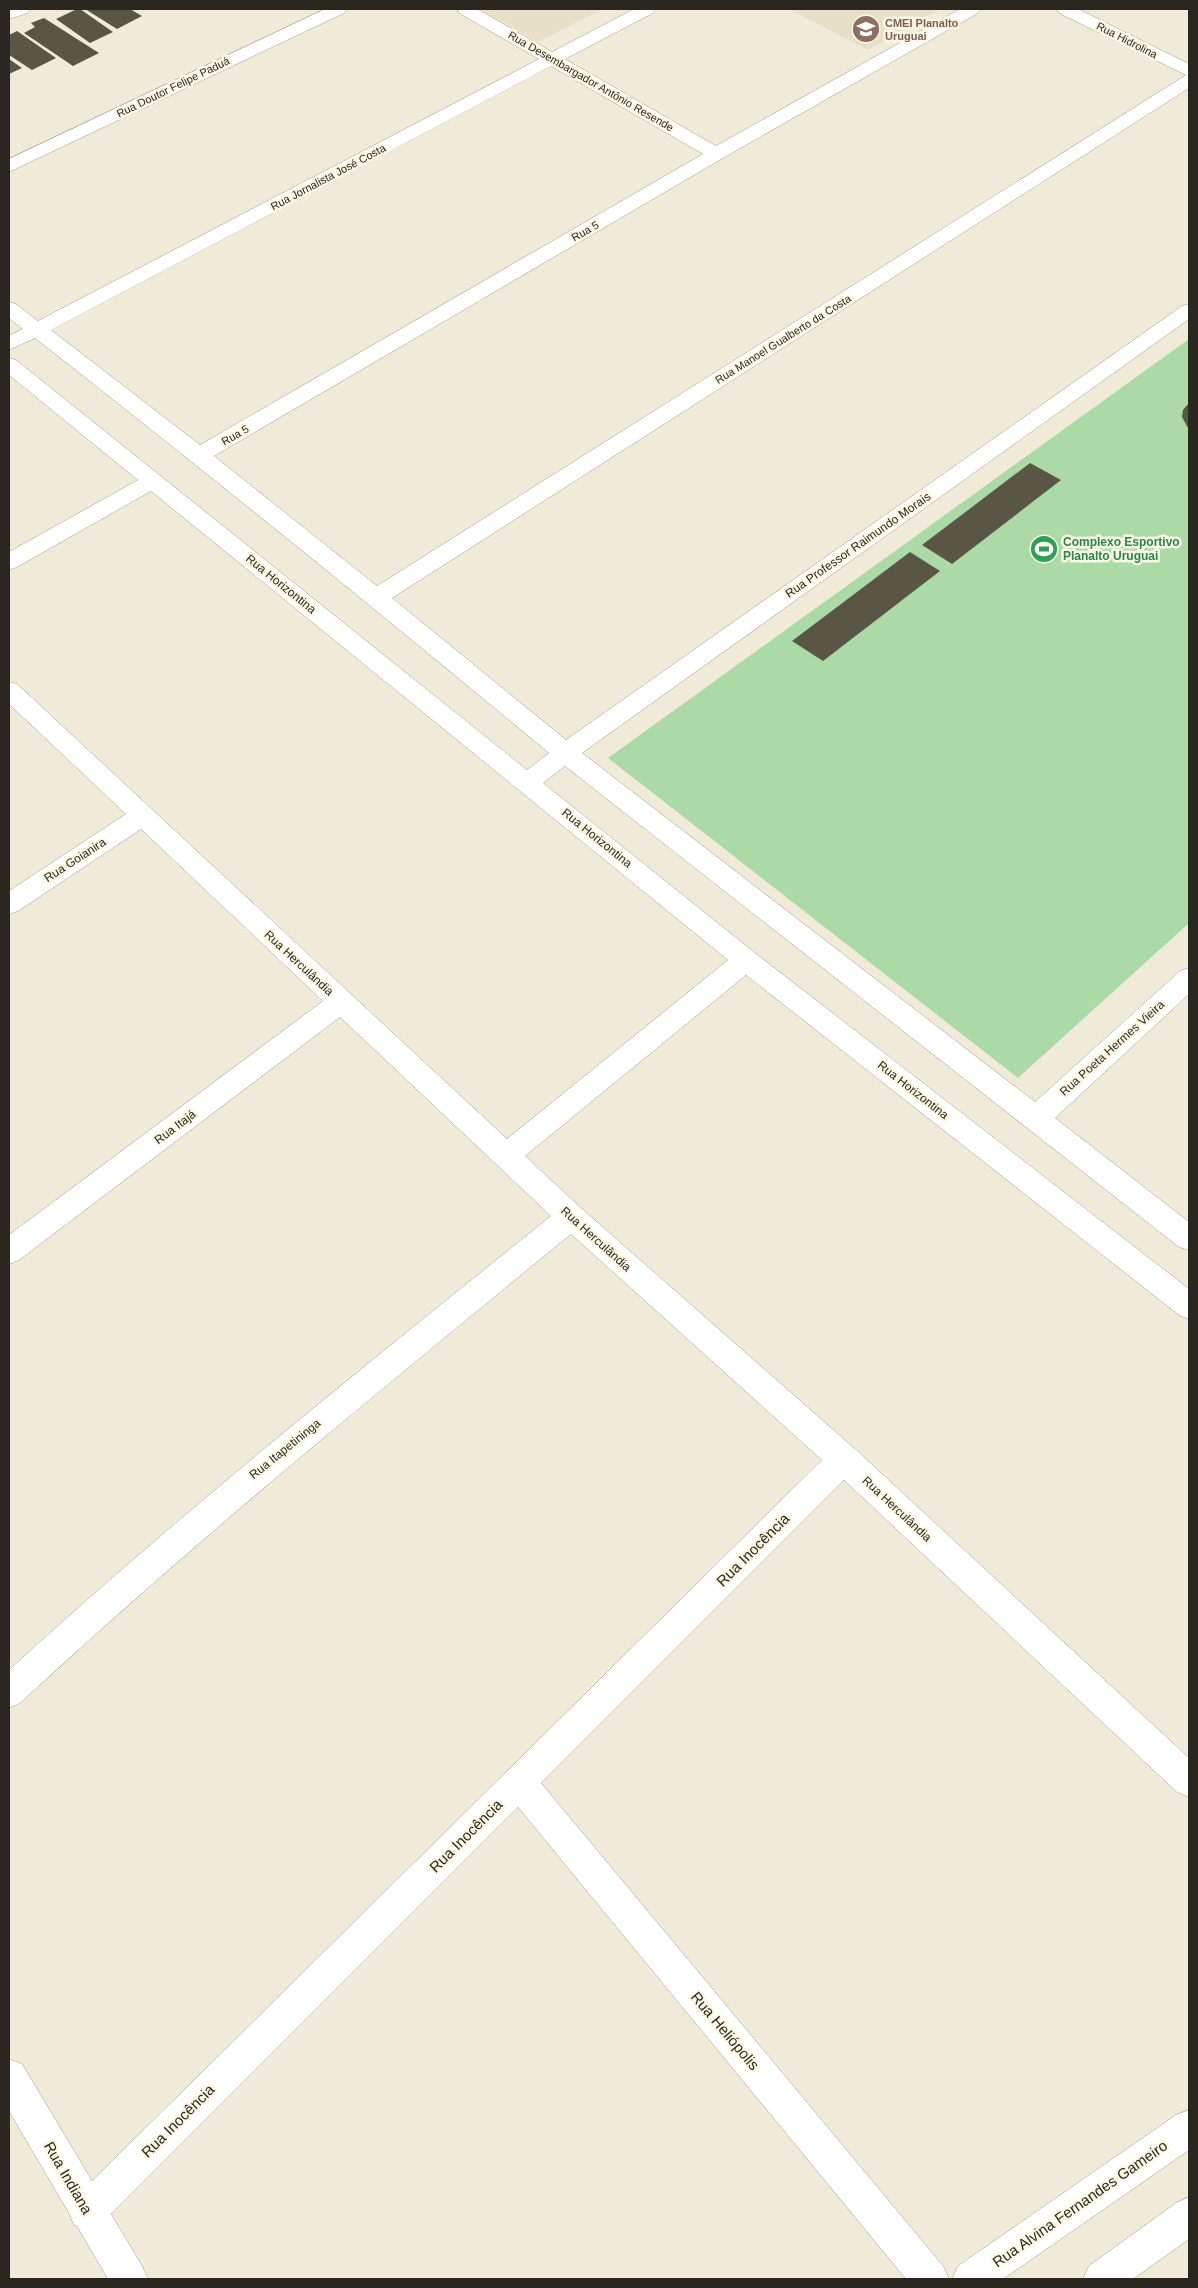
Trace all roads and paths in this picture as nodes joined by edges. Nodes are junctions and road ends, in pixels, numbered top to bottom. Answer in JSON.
{"nodes":[{"id":1,"x":22,"y":9,"type":"edge"},
{"id":2,"x":338,"y":9,"type":"edge"},
{"id":3,"x":465,"y":9,"type":"edge"},
{"id":4,"x":647,"y":9,"type":"edge"},
{"id":5,"x":972,"y":9,"type":"edge"},
{"id":6,"x":1065,"y":9,"type":"edge"},
{"id":7,"x":9,"y":14,"type":"edge"},
{"id":8,"x":554,"y":58,"type":"junction"},
{"id":9,"x":1189,"y":71,"type":"edge"},
{"id":10,"x":1189,"y":80,"type":"edge"},
{"id":11,"x":716,"y":154,"type":"junction"},
{"id":12,"x":9,"y":166,"type":"edge"},
{"id":13,"x":9,"y":308,"type":"edge"},
{"id":14,"x":1189,"y":310,"type":"edge"},
{"id":15,"x":36,"y":330,"type":"junction"},
{"id":16,"x":9,"y":344,"type":"edge"},
{"id":17,"x":9,"y":364,"type":"edge"},
{"id":18,"x":199,"y":456,"type":"junction"},
{"id":19,"x":153,"y":481,"type":"junction"},
{"id":20,"x":9,"y":562,"type":"edge"},
{"id":21,"x":376,"y":597,"type":"junction"},
{"id":22,"x":9,"y":690,"type":"edge"},
{"id":23,"x":565,"y":754,"type":"junction"},
{"id":24,"x":528,"y":782,"type":"junction"},
{"id":25,"x":142,"y":816,"type":"junction"},
{"id":26,"x":9,"y":904,"type":"edge"},
{"id":27,"x":746,"y":960,"type":"junction"},
{"id":28,"x":1189,"y":978,"type":"edge"},
{"id":29,"x":341,"y":1002,"type":"junction"},
{"id":30,"x":1035,"y":1119,"type":"junction"},
{"id":31,"x":507,"y":1155,"type":"junction"},
{"id":32,"x":570,"y":1217,"type":"junction"},
{"id":33,"x":1189,"y":1238,"type":"edge"},
{"id":34,"x":9,"y":1252,"type":"edge"},
{"id":35,"x":1189,"y":1306,"type":"edge"},
{"id":36,"x":844,"y":1459,"type":"junction"},
{"id":37,"x":9,"y":1692,"type":"edge"},
{"id":38,"x":1189,"y":1780,"type":"edge"},
{"id":39,"x":520,"y":1783,"type":"junction"},
{"id":40,"x":9,"y":2077,"type":"edge"},
{"id":41,"x":1189,"y":2128,"type":"edge"},
{"id":42,"x":87,"y":2212,"type":"junction"},
{"id":43,"x":1189,"y":2216,"type":"edge"},
{"id":44,"x":129,"y":2279,"type":"edge"},
{"id":45,"x":930,"y":2279,"type":"edge"},
{"id":46,"x":971,"y":2279,"type":"edge"},
{"id":47,"x":1102,"y":2279,"type":"edge"}],
"edges":[{"from":1,"to":7,"type":"street"},
{"from":2,"to":12,"type":"street","name":"Rua Doutor Felipe Paduá"},
{"from":3,"to":8,"type":"street","name":"Rua Desembargador Antônio Resende"},
{"from":4,"to":8,"type":"street","name":"Rua Jornalista José Costa"},
{"from":5,"to":11,"type":"street","name":"Rua 5"},
{"from":6,"to":9,"type":"street","name":"Rua Hidrolina"},
{"from":8,"to":11,"type":"street","name":"Rua Desembargador Antônio Resende"},
{"from":8,"to":15,"type":"street","name":"Rua Jornalista José Costa"},
{"from":10,"to":21,"type":"street","name":"Rua Manoel Gualberto da Costa"},
{"from":11,"to":18,"type":"street","name":"Rua 5"},
{"from":13,"to":15,"type":"street"},
{"from":14,"to":23,"type":"street","name":"Rua Professor Raimundo Morais"},
{"from":15,"to":16,"type":"street","name":"Rua Jornalista José Costa"},
{"from":15,"to":18,"type":"street"},
{"from":17,"to":19,"type":"street","name":"Rua Horizontina"},
{"from":18,"to":21,"type":"street"},
{"from":19,"to":20,"type":"street"},
{"from":19,"to":24,"type":"street","name":"Rua Horizontina"},
{"from":21,"to":23,"type":"street"},
{"from":22,"to":25,"type":"street","name":"Rua Herculândia"},
{"from":23,"to":24,"type":"street","name":"Rua Professor Raimundo Morais"},
{"from":23,"to":30,"type":"street"},
{"from":24,"to":27,"type":"street","name":"Rua Horizontina"},
{"from":25,"to":26,"type":"street","name":"Rua Goianira"},
{"from":25,"to":29,"type":"street","name":"Rua Herculândia"},
{"from":27,"to":31,"type":"street"},
{"from":27,"to":35,"type":"street","name":"Rua Horizontina"},
{"from":28,"to":30,"type":"street","name":"Rua Poeta Hermes Vieira"},
{"from":29,"to":31,"type":"street","name":"Rua Herculândia"},
{"from":29,"to":34,"type":"street","name":"Rua Itajá"},
{"from":30,"to":33,"type":"street"},
{"from":31,"to":32,"type":"street","name":"Rua Herculândia"},
{"from":32,"to":36,"type":"street","name":"Rua Herculândia"},
{"from":32,"to":37,"type":"street","name":"Rua Itapetininga"},
{"from":36,"to":38,"type":"street","name":"Rua Herculândia"},
{"from":36,"to":39,"type":"street","name":"Rua Inocência"},
{"from":39,"to":42,"type":"street","name":"Rua Inocência"},
{"from":39,"to":45,"type":"street","name":"Rua Heliópolis"},
{"from":40,"to":42,"type":"street","name":"Rua Indiana"},
{"from":41,"to":46,"type":"street","name":"Rua Alvina Fernandes Gameiro"},
{"from":42,"to":44,"type":"street","name":"Rua Indiana"},
{"from":43,"to":47,"type":"street"}]}
